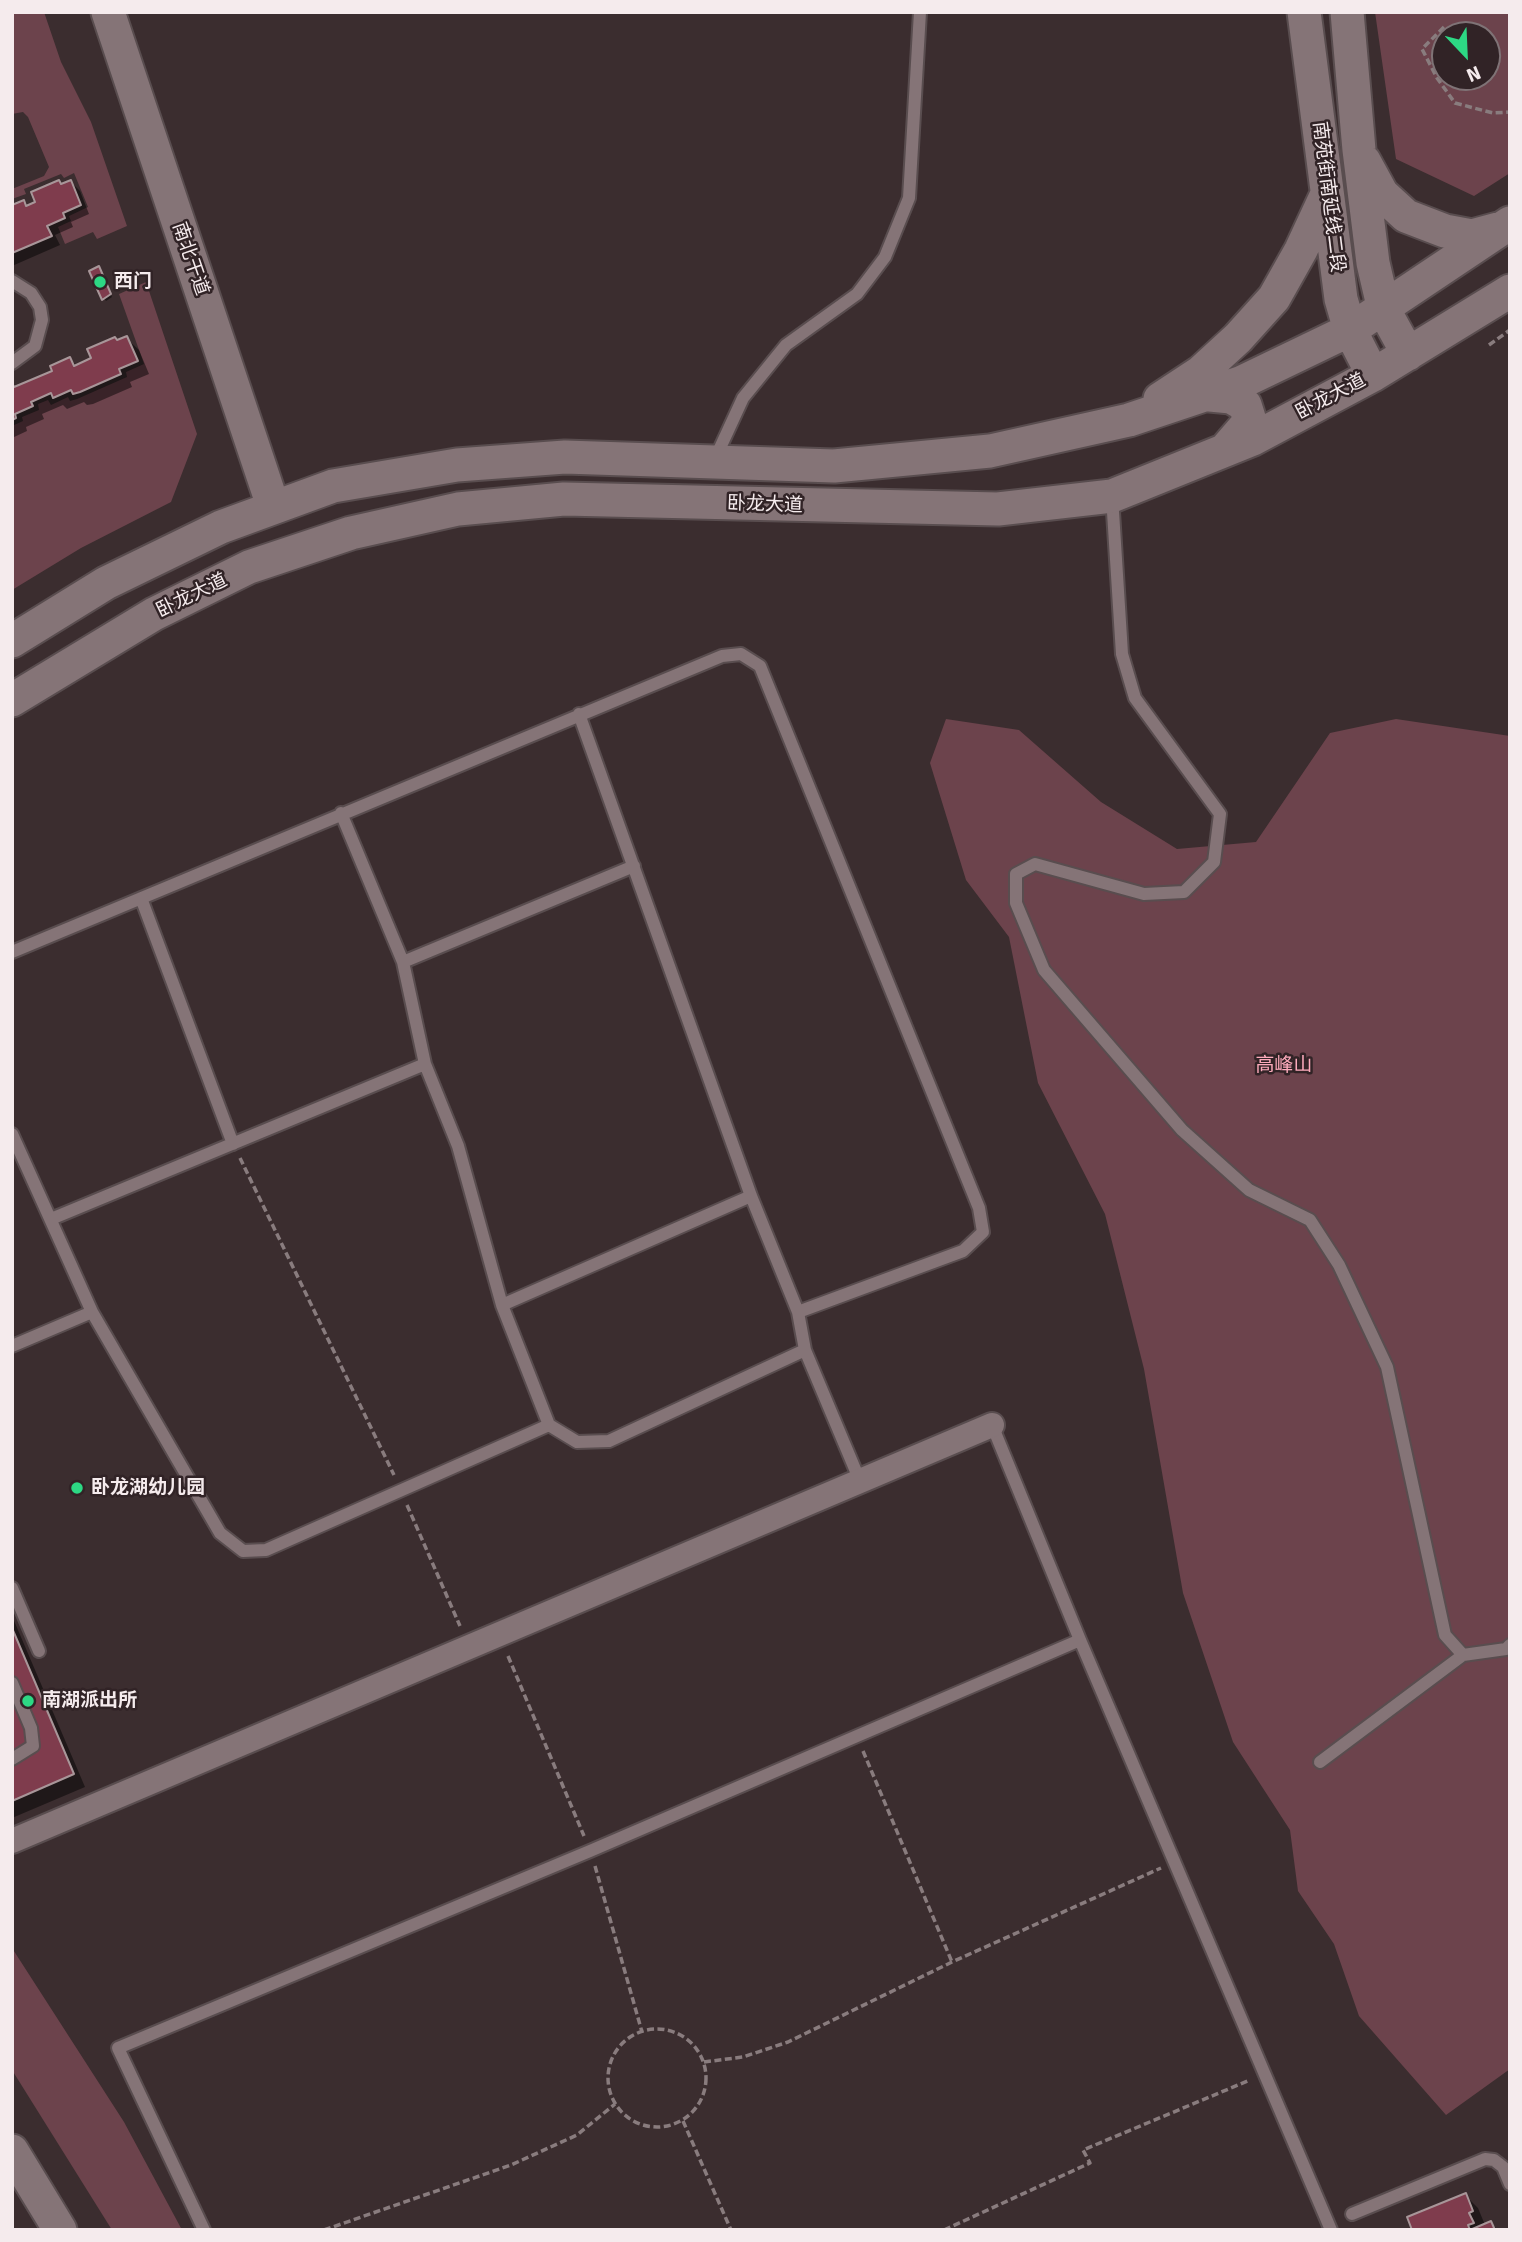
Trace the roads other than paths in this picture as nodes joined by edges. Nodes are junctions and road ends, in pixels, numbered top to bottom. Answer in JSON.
{"nodes":[{"id":1,"x":108,"y":12,"type":"edge"},
{"id":2,"x":920,"y":12,"type":"edge"},
{"id":3,"x":1304,"y":12,"type":"edge"},
{"id":4,"x":1347,"y":12,"type":"edge"},
{"id":5,"x":1359,"y":150,"type":"junction"},
{"id":6,"x":1327,"y":194,"type":"junction"},
{"id":7,"x":1501,"y":229,"type":"edge"},
{"id":8,"x":12,"y":281,"type":"edge"},
{"id":9,"x":1510,"y":289,"type":"edge"},
{"id":10,"x":1384,"y":310,"type":"junction"},
{"id":11,"x":1350,"y":330,"type":"junction"},
{"id":12,"x":1408,"y":354,"type":"junction"},
{"id":13,"x":12,"y":363,"type":"edge"},
{"id":14,"x":1373,"y":374,"type":"junction"},
{"id":15,"x":1210,"y":395,"type":"junction"},
{"id":16,"x":1129,"y":420,"type":"junction"},
{"id":17,"x":1223,"y":452,"type":"junction"},
{"id":18,"x":714,"y":463,"type":"junction"},
{"id":19,"x":1112,"y":496,"type":"junction"},
{"id":20,"x":273,"y":506,"type":"junction"},
{"id":21,"x":12,"y":641,"type":"edge"},
{"id":22,"x":12,"y":700,"type":"edge"},
{"id":23,"x":579,"y":715,"type":"junction"},
{"id":24,"x":341,"y":813,"type":"junction"},
{"id":25,"x":634,"y":866,"type":"junction"},
{"id":26,"x":141,"y":898,"type":"junction"},
{"id":27,"x":12,"y":952,"type":"edge"},
{"id":28,"x":403,"y":962,"type":"junction"},
{"id":29,"x":425,"y":1064,"type":"junction"},
{"id":30,"x":12,"y":1134,"type":"edge"},
{"id":31,"x":233,"y":1144,"type":"junction"},
{"id":32,"x":751,"y":1196,"type":"junction"},
{"id":33,"x":51,"y":1219,"type":"junction"},
{"id":34,"x":502,"y":1306,"type":"junction"},
{"id":35,"x":92,"y":1312,"type":"junction"},
{"id":36,"x":797,"y":1312,"type":"junction"},
{"id":37,"x":12,"y":1346,"type":"edge"},
{"id":38,"x":805,"y":1350,"type":"junction"},
{"id":39,"x":549,"y":1425,"type":"junction"},
{"id":40,"x":992,"y":1425,"type":"joint"},
{"id":41,"x":860,"y":1481,"type":"junction"},
{"id":42,"x":12,"y":1588,"type":"edge"},
{"id":43,"x":1080,"y":1640,"type":"junction"},
{"id":44,"x":1510,"y":1645,"type":"edge"},
{"id":45,"x":39,"y":1651,"type":"dead end"},
{"id":46,"x":1463,"y":1655,"type":"junction"},
{"id":47,"x":12,"y":1682,"type":"edge"},
{"id":48,"x":12,"y":1759,"type":"edge"},
{"id":49,"x":1320,"y":1762,"type":"dead end"},
{"id":50,"x":12,"y":1841,"type":"edge"},
{"id":51,"x":12,"y":2151,"type":"edge"},
{"id":52,"x":1510,"y":2185,"type":"edge"},
{"id":53,"x":1352,"y":2214,"type":"dead end"},
{"id":54,"x":60,"y":2230,"type":"edge"},
{"id":55,"x":204,"y":2230,"type":"edge"},
{"id":56,"x":1331,"y":2230,"type":"edge"}],
"edges":[{"from":1,"to":20,"type":"main road","name":"南北干道"},
{"from":2,"to":18,"type":"lane"},
{"from":3,"to":6,"type":"main road","name":"南苑街南延线二段"},
{"from":4,"to":5,"type":"main road","name":"南苑街南延线二段"},
{"from":5,"to":7,"type":"main road"},
{"from":5,"to":10,"type":"main road","name":"南苑街南延线二段"},
{"from":6,"to":11,"type":"main road","name":"南苑街南延线二段"},
{"from":6,"to":16,"type":"main road"},
{"from":7,"to":9,"type":"main road"},
{"from":7,"to":10,"type":"main road"},
{"from":8,"to":13,"type":"lane"},
{"from":9,"to":12,"type":"main road","name":"卧龙大道"},
{"from":10,"to":11,"type":"main road"},
{"from":10,"to":12,"type":"main road","name":"南苑街南延线二段"},
{"from":11,"to":14,"type":"main road","name":"南苑街南延线二段"},
{"from":11,"to":15,"type":"main road"},
{"from":12,"to":14,"type":"main road","name":"卧龙大道"},
{"from":14,"to":17,"type":"main road","name":"卧龙大道"},
{"from":15,"to":16,"type":"main road"},
{"from":15,"to":17,"type":"main road"},
{"from":16,"to":18,"type":"main road"},
{"from":17,"to":19,"type":"main road","name":"卧龙大道"},
{"from":18,"to":20,"type":"main road"},
{"from":19,"to":22,"type":"main road","name":"卧龙大道"},
{"from":19,"to":46,"type":"lane"},
{"from":20,"to":21,"type":"main road"},
{"from":23,"to":24,"type":"lane"},
{"from":23,"to":25,"type":"lane"},
{"from":23,"to":36,"type":"lane"},
{"from":24,"to":26,"type":"lane"},
{"from":24,"to":28,"type":"lane"},
{"from":25,"to":28,"type":"lane"},
{"from":25,"to":32,"type":"lane"},
{"from":26,"to":27,"type":"lane"},
{"from":26,"to":31,"type":"lane"},
{"from":28,"to":29,"type":"lane"},
{"from":29,"to":31,"type":"lane"},
{"from":29,"to":34,"type":"lane"},
{"from":30,"to":33,"type":"lane"},
{"from":31,"to":33,"type":"lane"},
{"from":32,"to":34,"type":"lane"},
{"from":32,"to":36,"type":"lane"},
{"from":33,"to":35,"type":"lane"},
{"from":34,"to":39,"type":"lane"},
{"from":35,"to":37,"type":"lane"},
{"from":35,"to":39,"type":"lane"},
{"from":36,"to":38,"type":"lane"},
{"from":38,"to":39,"type":"lane"},
{"from":38,"to":41,"type":"lane"},
{"from":40,"to":41,"type":"street"},
{"from":40,"to":43,"type":"lane"},
{"from":41,"to":50,"type":"street"},
{"from":42,"to":45,"type":"lane"},
{"from":43,"to":55,"type":"lane"},
{"from":43,"to":56,"type":"lane"},
{"from":44,"to":46,"type":"lane"},
{"from":46,"to":49,"type":"lane"},
{"from":47,"to":48,"type":"lane"},
{"from":51,"to":54,"type":"main road"},
{"from":52,"to":53,"type":"lane"}]}
